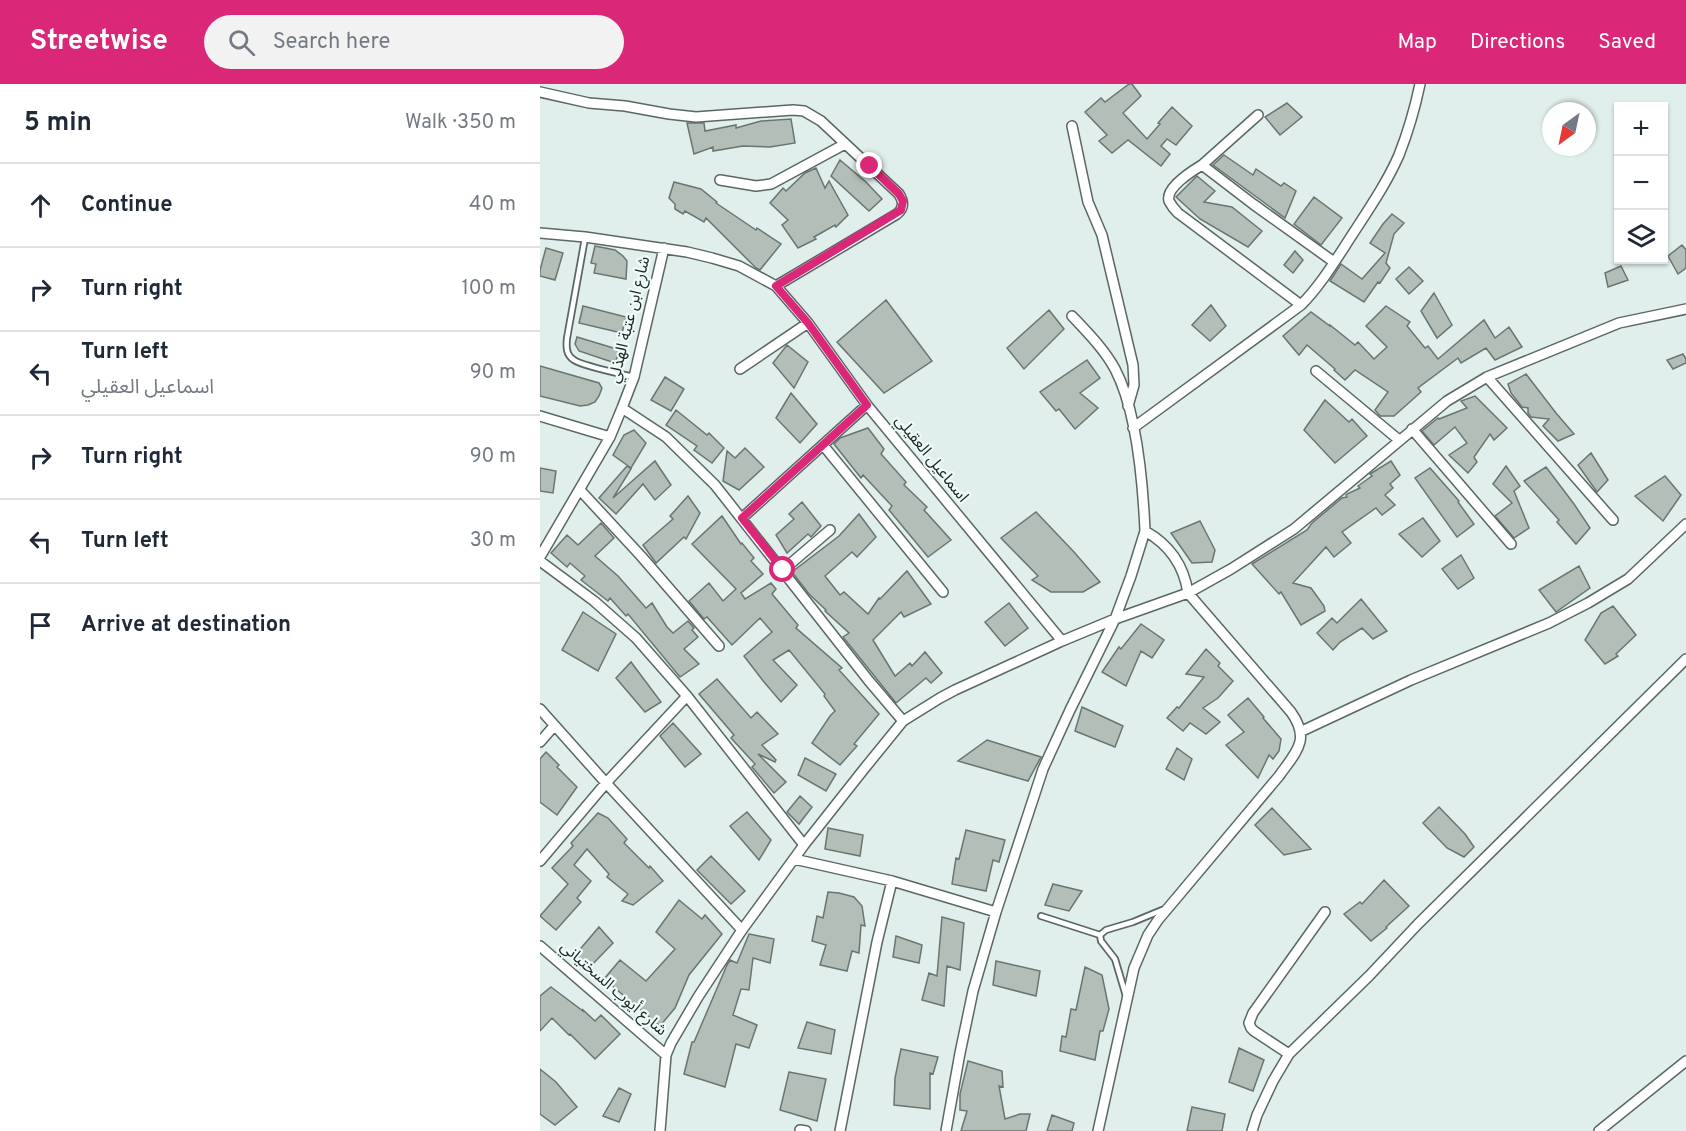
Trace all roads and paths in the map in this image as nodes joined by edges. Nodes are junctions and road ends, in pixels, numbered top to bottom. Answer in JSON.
{"nodes":[{"id":1,"x":1420,"y":84,"type":"edge"},
{"id":2,"x":540,"y":92,"type":"edge"},
{"id":3,"x":1258,"y":115,"type":"dead end"},
{"id":4,"x":1072,"y":126,"type":"dead end"},
{"id":5,"x":845,"y":144,"type":"junction"},
{"id":6,"x":1202,"y":165,"type":"junction"},
{"id":7,"x":720,"y":180,"type":"dead end"},
{"id":8,"x":540,"y":232,"type":"edge"},
{"id":9,"x":585,"y":237,"type":"junction"},
{"id":10,"x":664,"y":248,"type":"junction"},
{"id":11,"x":1334,"y":262,"type":"junction"},
{"id":12,"x":776,"y":286,"type":"junction"},
{"id":13,"x":1300,"y":305,"type":"junction"},
{"id":14,"x":1686,"y":310,"type":"edge"},
{"id":15,"x":1072,"y":316,"type":"dead end"},
{"id":16,"x":808,"y":323,"type":"junction"},
{"id":17,"x":740,"y":369,"type":"dead end"},
{"id":18,"x":1316,"y":371,"type":"dead end"},
{"id":19,"x":634,"y":377,"type":"junction"},
{"id":20,"x":1487,"y":378,"type":"junction"},
{"id":21,"x":867,"y":405,"type":"junction"},
{"id":22,"x":1128,"y":406,"type":"junction"},
{"id":23,"x":622,"y":408,"type":"junction"},
{"id":24,"x":540,"y":416,"type":"edge"},
{"id":25,"x":1133,"y":428,"type":"junction"},
{"id":26,"x":1412,"y":429,"type":"junction"},
{"id":27,"x":610,"y":437,"type":"junction"},
{"id":28,"x":1399,"y":440,"type":"junction"},
{"id":29,"x":823,"y":445,"type":"junction"},
{"id":30,"x":580,"y":490,"type":"junction"},
{"id":31,"x":742,"y":518,"type":"junction"},
{"id":32,"x":1613,"y":520,"type":"dead end"},
{"id":33,"x":1686,"y":524,"type":"edge"},
{"id":34,"x":830,"y":530,"type":"dead end"},
{"id":35,"x":1145,"y":531,"type":"junction"},
{"id":36,"x":1511,"y":544,"type":"dead end"},
{"id":37,"x":540,"y":559,"type":"edge"},
{"id":38,"x":783,"y":570,"type":"junction"},
{"id":39,"x":943,"y":592,"type":"dead end"},
{"id":40,"x":1188,"y":593,"type":"junction"},
{"id":41,"x":1115,"y":619,"type":"junction"},
{"id":42,"x":1062,"y":641,"type":"junction"},
{"id":43,"x":718,"y":646,"type":"dead end"},
{"id":44,"x":1686,"y":659,"type":"edge"},
{"id":45,"x":687,"y":696,"type":"junction"},
{"id":46,"x":540,"y":709,"type":"edge"},
{"id":47,"x":903,"y":721,"type":"junction"},
{"id":48,"x":554,"y":726,"type":"junction"},
{"id":49,"x":1302,"y":731,"type":"junction"},
{"id":50,"x":540,"y":742,"type":"edge"},
{"id":51,"x":606,"y":783,"type":"junction"},
{"id":52,"x":804,"y":845,"type":"junction"},
{"id":53,"x":794,"y":859,"type":"junction"},
{"id":54,"x":540,"y":861,"type":"edge"},
{"id":55,"x":892,"y":881,"type":"junction"},
{"id":56,"x":1170,"y":906,"type":"junction"},
{"id":57,"x":996,"y":912,"type":"junction"},
{"id":58,"x":1325,"y":912,"type":"dead end"},
{"id":59,"x":1041,"y":916,"type":"dead end"},
{"id":60,"x":742,"y":930,"type":"junction"},
{"id":61,"x":1100,"y":935,"type":"junction"},
{"id":62,"x":540,"y":946,"type":"edge"},
{"id":63,"x":1127,"y":999,"type":"junction"},
{"id":64,"x":1289,"y":1054,"type":"junction"},
{"id":65,"x":666,"y":1055,"type":"junction"},
{"id":66,"x":1686,"y":1060,"type":"edge"},
{"id":67,"x":660,"y":1131,"type":"edge"},
{"id":68,"x":840,"y":1131,"type":"edge"},
{"id":69,"x":946,"y":1131,"type":"edge"},
{"id":70,"x":1098,"y":1131,"type":"edge"},
{"id":71,"x":1252,"y":1131,"type":"edge"},
{"id":72,"x":1599,"y":1131,"type":"edge"}],
"edges":[{"from":1,"to":11,"type":"street"},
{"from":2,"to":5,"type":"street"},
{"from":3,"to":6,"type":"street"},
{"from":4,"to":22,"type":"street"},
{"from":5,"to":7,"type":"street"},
{"from":5,"to":12,"type":"street"},
{"from":6,"to":11,"type":"street"},
{"from":6,"to":13,"type":"street"},
{"from":8,"to":9,"type":"street","name":"اسماعيل العقيلي"},
{"from":9,"to":10,"type":"street","name":"اسماعيل العقيلي"},
{"from":9,"to":19,"type":"lane"},
{"from":10,"to":12,"type":"street","name":"اسماعيل العقيلي"},
{"from":10,"to":19,"type":"street","name":"شارع ابن عتبة الهذلي"},
{"from":11,"to":13,"type":"street"},
{"from":12,"to":16,"type":"street","name":"اسماعيل العقيلي"},
{"from":13,"to":25,"type":"street"},
{"from":14,"to":20,"type":"street"},
{"from":15,"to":22,"type":"street"},
{"from":16,"to":17,"type":"street"},
{"from":16,"to":21,"type":"street","name":"اسماعيل العقيلي"},
{"from":18,"to":28,"type":"street"},
{"from":19,"to":23,"type":"street","name":"شارع ابن عتبة الهذلي"},
{"from":20,"to":26,"type":"street"},
{"from":20,"to":32,"type":"street"},
{"from":21,"to":29,"type":"street"},
{"from":21,"to":42,"type":"street","name":"اسماعيل العقيلي"},
{"from":22,"to":25,"type":"street"},
{"from":23,"to":27,"type":"street","name":"شارع ابن عتبة الهذلي"},
{"from":23,"to":31,"type":"street"},
{"from":24,"to":27,"type":"street"},
{"from":25,"to":35,"type":"street"},
{"from":26,"to":28,"type":"street"},
{"from":26,"to":36,"type":"street"},
{"from":27,"to":30,"type":"street","name":"شارع ابن عتبة الهذلي"},
{"from":28,"to":40,"type":"street"},
{"from":29,"to":31,"type":"street"},
{"from":29,"to":39,"type":"street"},
{"from":30,"to":37,"type":"street","name":"شارع ابن عتبة الهذلي"},
{"from":30,"to":43,"type":"street"},
{"from":31,"to":38,"type":"street"},
{"from":33,"to":49,"type":"street"},
{"from":34,"to":38,"type":"street"},
{"from":35,"to":40,"type":"street"},
{"from":35,"to":41,"type":"street"},
{"from":37,"to":45,"type":"street"},
{"from":38,"to":47,"type":"street"},
{"from":40,"to":41,"type":"street"},
{"from":40,"to":49,"type":"street"},
{"from":41,"to":42,"type":"street"},
{"from":41,"to":57,"type":"street"},
{"from":42,"to":47,"type":"street"},
{"from":44,"to":64,"type":"street"},
{"from":45,"to":51,"type":"street"},
{"from":45,"to":52,"type":"street"},
{"from":46,"to":48,"type":"street"},
{"from":47,"to":52,"type":"street"},
{"from":48,"to":50,"type":"street"},
{"from":48,"to":51,"type":"street"},
{"from":49,"to":56,"type":"street"},
{"from":51,"to":54,"type":"street"},
{"from":51,"to":60,"type":"street"},
{"from":52,"to":53,"type":"street"},
{"from":53,"to":55,"type":"street"},
{"from":53,"to":60,"type":"street"},
{"from":55,"to":57,"type":"street"},
{"from":55,"to":68,"type":"street"},
{"from":56,"to":61,"type":"lane"},
{"from":56,"to":63,"type":"street"},
{"from":57,"to":69,"type":"street"},
{"from":58,"to":64,"type":"street"},
{"from":59,"to":61,"type":"lane"},
{"from":60,"to":65,"type":"street"},
{"from":61,"to":63,"type":"lane"},
{"from":62,"to":65,"type":"street","name":"شارع أيوب السختياني"},
{"from":63,"to":70,"type":"street"},
{"from":64,"to":71,"type":"street"},
{"from":65,"to":67,"type":"street"},
{"from":66,"to":72,"type":"street"}]}
